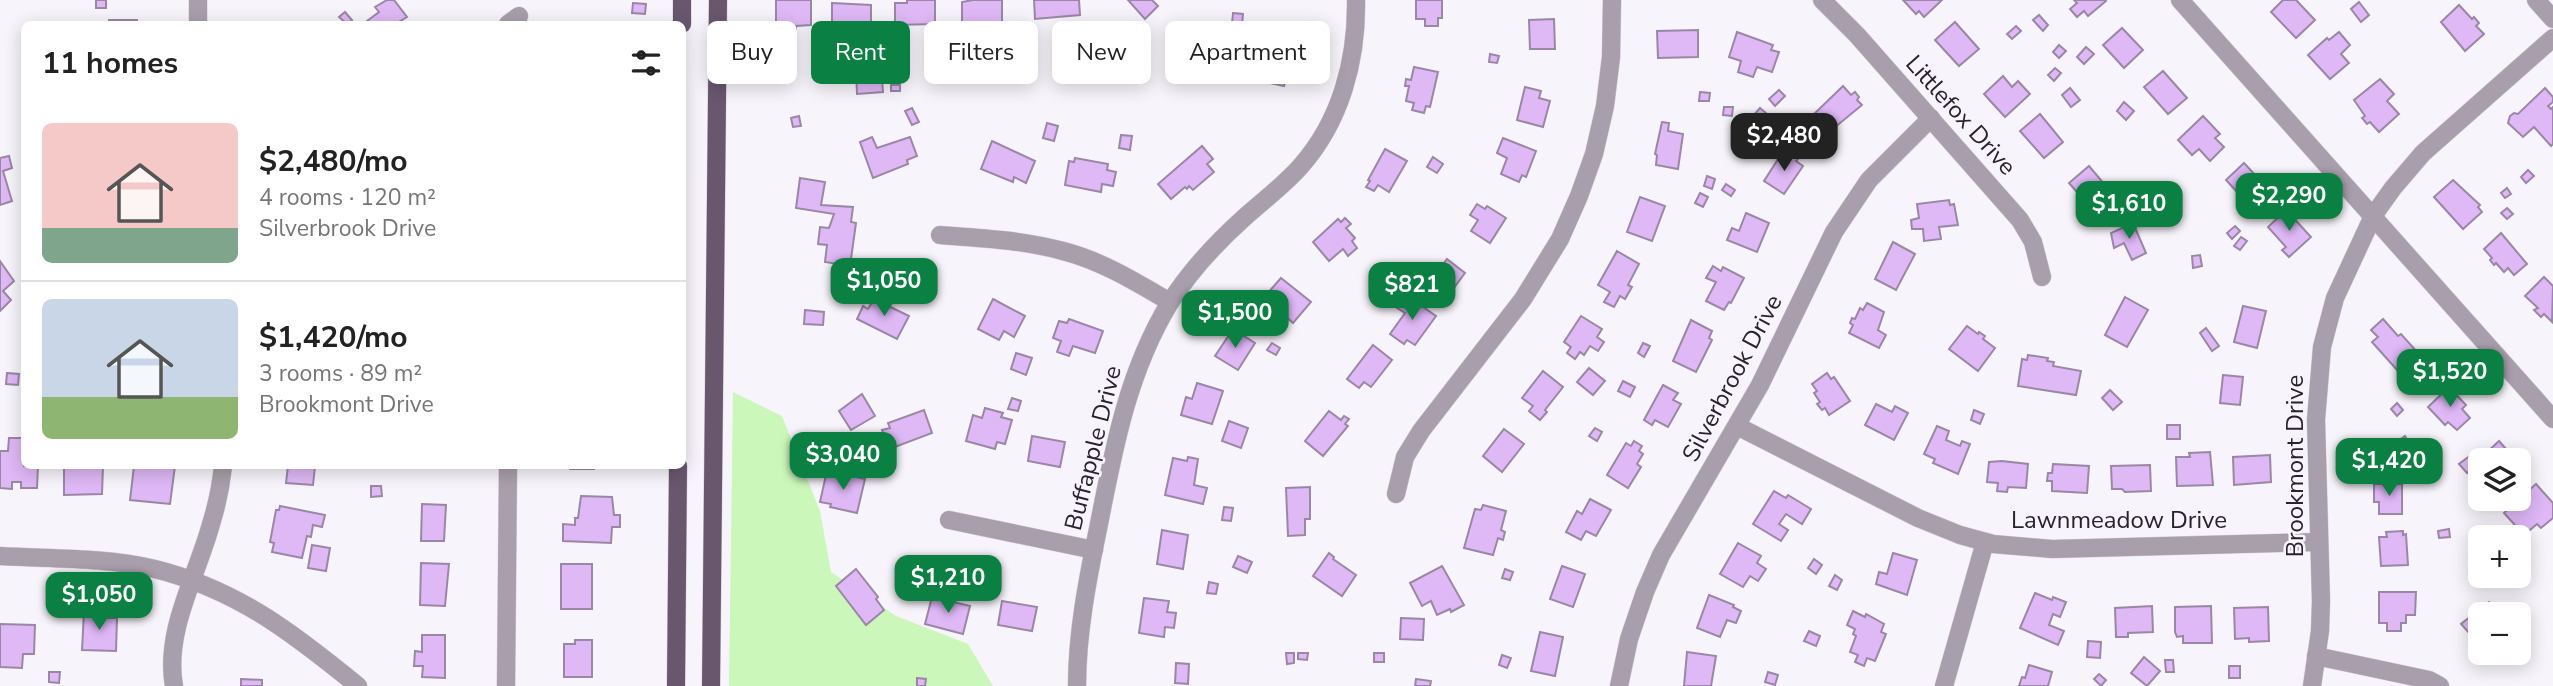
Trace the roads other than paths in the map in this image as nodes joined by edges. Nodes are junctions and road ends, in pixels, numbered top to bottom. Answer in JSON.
{"nodes":[{"id":1,"x":198,"y":0,"type":"edge"},
{"id":2,"x":682,"y":0,"type":"edge"},
{"id":3,"x":718,"y":0,"type":"edge"},
{"id":4,"x":1356,"y":0,"type":"edge"},
{"id":5,"x":1612,"y":0,"type":"edge"},
{"id":6,"x":1822,"y":0,"type":"edge"},
{"id":7,"x":2180,"y":0,"type":"edge"},
{"id":8,"x":2536,"y":0,"type":"edge"},
{"id":9,"x":2553,"y":19,"type":"edge"},
{"id":10,"x":198,"y":21,"type":"edge"},
{"id":11,"x":682,"y":21,"type":"edge"},
{"id":12,"x":2553,"y":38,"type":"edge"},
{"id":13,"x":1931,"y":118,"type":"junction"},
{"id":14,"x":2373,"y":216,"type":"junction"},
{"id":15,"x":940,"y":235,"type":"dead end"},
{"id":16,"x":2042,"y":277,"type":"dead end"},
{"id":17,"x":1170,"y":302,"type":"junction"},
{"id":18,"x":2553,"y":419,"type":"edge"},
{"id":19,"x":1737,"y":426,"type":"junction"},
{"id":20,"x":222,"y":469,"type":"edge"},
{"id":21,"x":508,"y":469,"type":"edge"},
{"id":22,"x":678,"y":469,"type":"edge"},
{"id":23,"x":1396,"y":494,"type":"dead end"},
{"id":24,"x":949,"y":520,"type":"dead end"},
{"id":25,"x":1985,"y":542,"type":"junction"},
{"id":26,"x":2319,"y":542,"type":"junction"},
{"id":27,"x":1094,"y":550,"type":"junction"},
{"id":28,"x":0,"y":556,"type":"edge"},
{"id":29,"x":192,"y":582,"type":"junction"},
{"id":30,"x":2316,"y":656,"type":"junction"},
{"id":31,"x":174,"y":686,"type":"edge"},
{"id":32,"x":358,"y":686,"type":"edge"},
{"id":33,"x":506,"y":686,"type":"edge"},
{"id":34,"x":676,"y":686,"type":"edge"},
{"id":35,"x":711,"y":686,"type":"edge"},
{"id":36,"x":1077,"y":686,"type":"edge"},
{"id":37,"x":1619,"y":686,"type":"edge"},
{"id":38,"x":1944,"y":686,"type":"edge"},
{"id":39,"x":2312,"y":686,"type":"edge"},
{"id":40,"x":2440,"y":686,"type":"edge"}],
"edges":[{"from":1,"to":10,"type":"street"},
{"from":2,"to":11,"type":"main road"},
{"from":3,"to":35,"type":"main road"},
{"from":4,"to":17,"type":"street","name":"Buffapple Drive"},
{"from":5,"to":23,"type":"street"},
{"from":6,"to":13,"type":"street","name":"Littlefox Drive"},
{"from":7,"to":14,"type":"street"},
{"from":8,"to":9,"type":"street"},
{"from":12,"to":14,"type":"street","name":"Brookmont Drive"},
{"from":13,"to":16,"type":"street","name":"Littlefox Drive"},
{"from":13,"to":19,"type":"street","name":"Silverbrook Drive"},
{"from":14,"to":18,"type":"street"},
{"from":14,"to":26,"type":"street","name":"Brookmont Drive"},
{"from":15,"to":17,"type":"street"},
{"from":17,"to":27,"type":"street","name":"Buffapple Drive"},
{"from":19,"to":25,"type":"street","name":"Lawnmeadow Drive"},
{"from":19,"to":37,"type":"street","name":"Silverbrook Drive"},
{"from":20,"to":29,"type":"street"},
{"from":21,"to":33,"type":"street"},
{"from":22,"to":34,"type":"main road"},
{"from":24,"to":27,"type":"street"},
{"from":25,"to":26,"type":"street","name":"Lawnmeadow Drive"},
{"from":25,"to":38,"type":"street"},
{"from":26,"to":30,"type":"street","name":"Brookmont Drive"},
{"from":27,"to":36,"type":"street","name":"Buffapple Drive"},
{"from":28,"to":29,"type":"street"},
{"from":29,"to":31,"type":"street"},
{"from":29,"to":32,"type":"street"},
{"from":30,"to":39,"type":"street","name":"Brookmont Drive"},
{"from":30,"to":40,"type":"street"}]}
